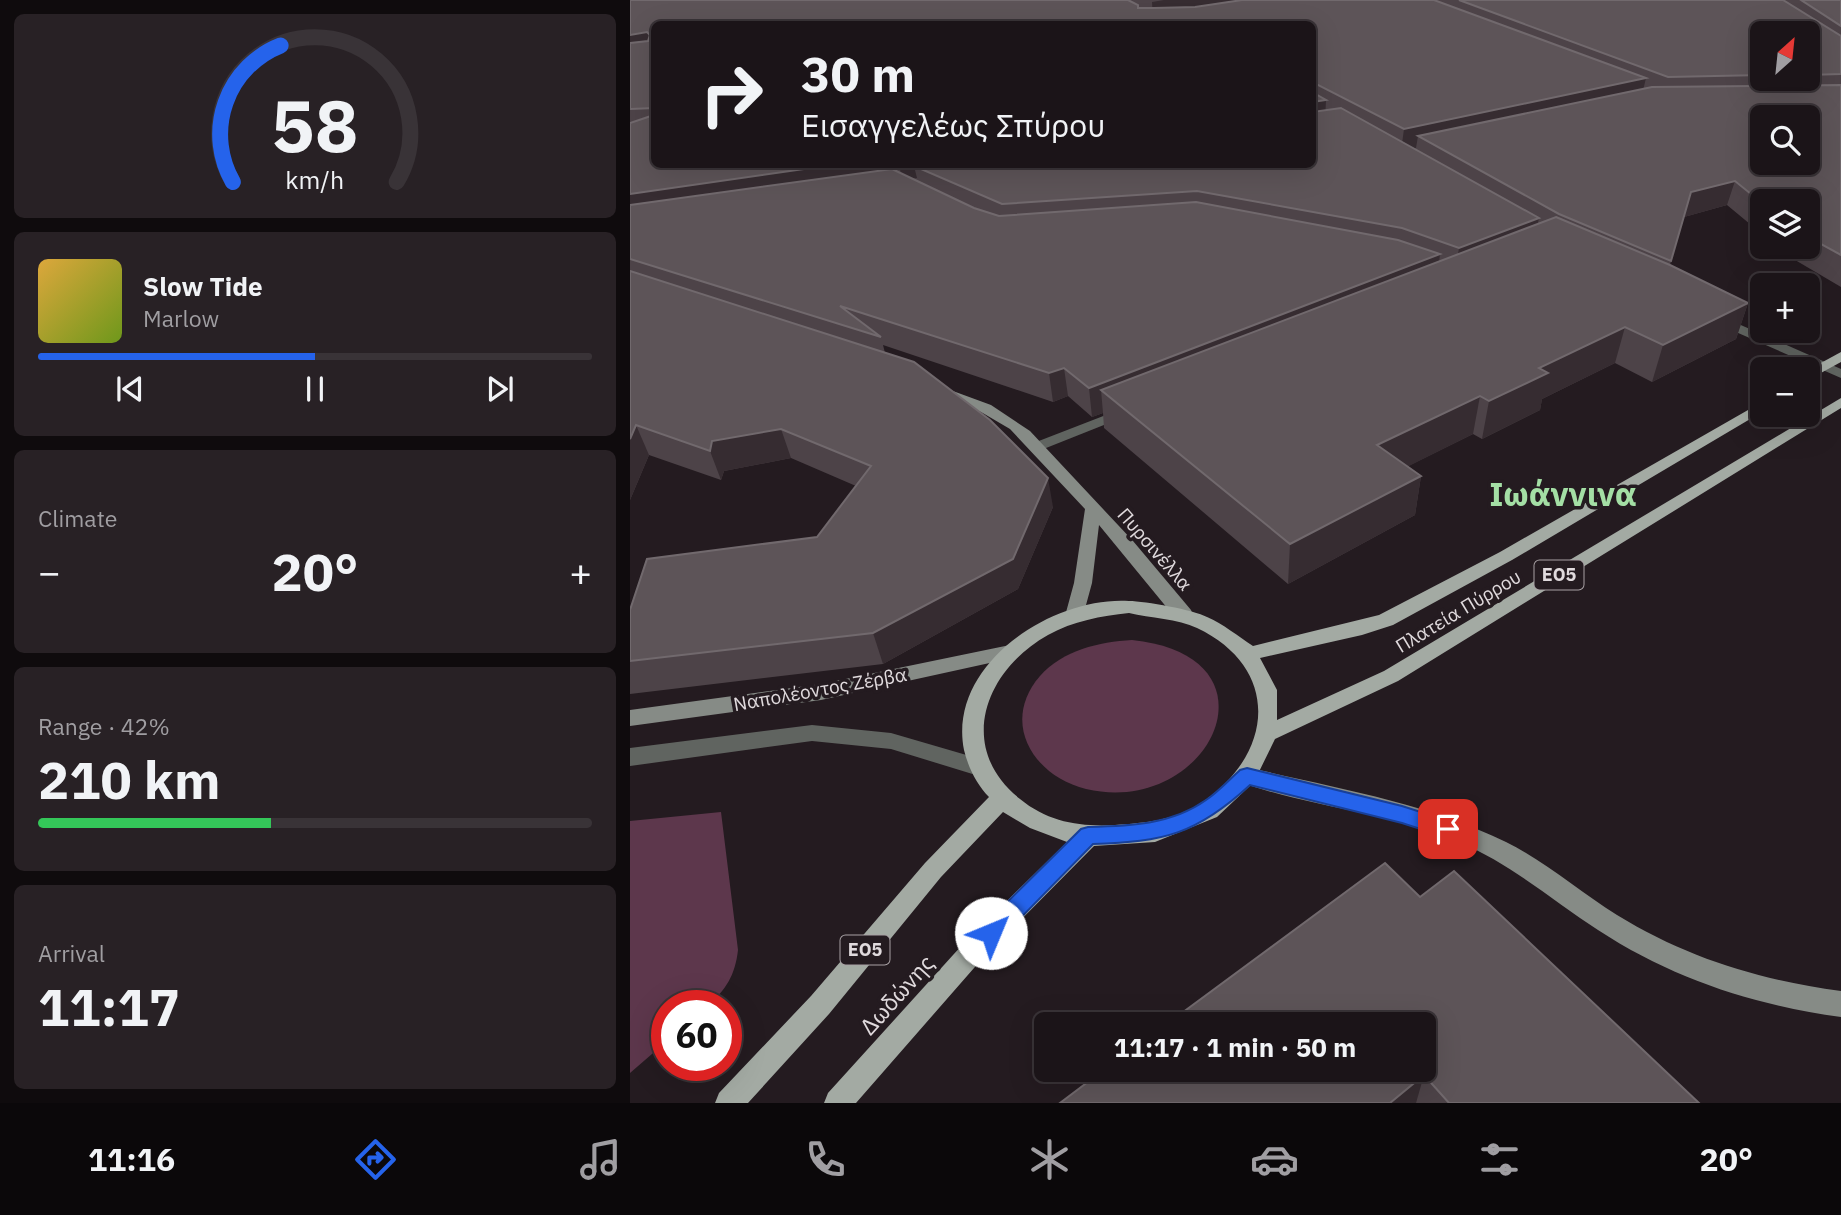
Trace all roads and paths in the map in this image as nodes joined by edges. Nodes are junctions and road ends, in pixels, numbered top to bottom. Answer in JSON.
{"nodes":[{"id":1,"x":885,"y":168,"type":"edge"},
{"id":2,"x":898,"y":186,"type":"junction"},
{"id":3,"x":884,"y":188,"type":"edge"},
{"id":4,"x":910,"y":188,"type":"edge"},
{"id":5,"x":1700,"y":311,"type":"edge"},
{"id":6,"x":1841,"y":356,"type":"edge"},
{"id":7,"x":1824,"y":366,"type":"junction"},
{"id":8,"x":1820,"y":368,"type":"edge"},
{"id":9,"x":1841,"y":374,"type":"edge"},
{"id":10,"x":926,"y":386,"type":"edge"},
{"id":11,"x":1841,"y":402,"type":"edge"},
{"id":12,"x":1138,"y":407,"type":"edge"},
{"id":13,"x":1750,"y":413,"type":"edge"},
{"id":14,"x":1036,"y":447,"type":"junction"},
{"id":15,"x":1093,"y":510,"type":"junction"},
{"id":16,"x":1184,"y":615,"type":"junction"},
{"id":17,"x":1074,"y":616,"type":"junction"},
{"id":18,"x":1010,"y":652,"type":"junction"},
{"id":19,"x":1247,"y":654,"type":"junction"},
{"id":20,"x":630,"y":718,"type":"edge"},
{"id":21,"x":1268,"y":733,"type":"junction"},
{"id":22,"x":630,"y":757,"type":"edge"},
{"id":23,"x":979,"y":766,"type":"junction"},
{"id":24,"x":1247,"y":776,"type":"junction"},
{"id":25,"x":1002,"y":798,"type":"junction"},
{"id":26,"x":1088,"y":836,"type":"junction"},
{"id":27,"x":1841,"y":1004,"type":"edge"},
{"id":28,"x":729,"y":1103,"type":"edge"},
{"id":29,"x":838,"y":1103,"type":"edge"}],
"edges":[{"from":1,"to":2,"type":"street"},
{"from":2,"to":3,"type":"street"},
{"from":2,"to":4,"type":"street"},
{"from":5,"to":7,"type":"street"},
{"from":6,"to":7,"type":"main road"},
{"from":7,"to":8,"type":"main road"},
{"from":7,"to":9,"type":"street"},
{"from":10,"to":14,"type":"street","name":"Πυρσινέλλα"},
{"from":11,"to":21,"type":"main road","name":"Πλατεία Πύρρου","number":"ΕΟ5"},
{"from":12,"to":14,"type":"street"},
{"from":13,"to":19,"type":"main road","name":"Πλατεία Πύρρου","number":"ΕΟ5"},
{"from":14,"to":15,"type":"street","name":"Πυρσινέλλα"},
{"from":15,"to":16,"type":"street","name":"Πυρσινέλλα"},
{"from":15,"to":17,"type":"street","name":"Πυρσινέλλα"},
{"from":16,"to":17,"type":"main road"},
{"from":16,"to":19,"type":"main road"},
{"from":17,"to":18,"type":"main road"},
{"from":18,"to":20,"type":"street","name":"Ναπολέοντος Ζέρβα"},
{"from":18,"to":23,"type":"main road"},
{"from":19,"to":21,"type":"main road"},
{"from":21,"to":24,"type":"main road"},
{"from":22,"to":23,"type":"street"},
{"from":23,"to":25,"type":"main road"},
{"from":24,"to":26,"type":"main road"},
{"from":24,"to":27,"type":"street"},
{"from":25,"to":26,"type":"main road"},
{"from":25,"to":28,"type":"main road","number":"ΕΟ5"},
{"from":26,"to":29,"type":"main road","name":"Δωδώνης"}]}
